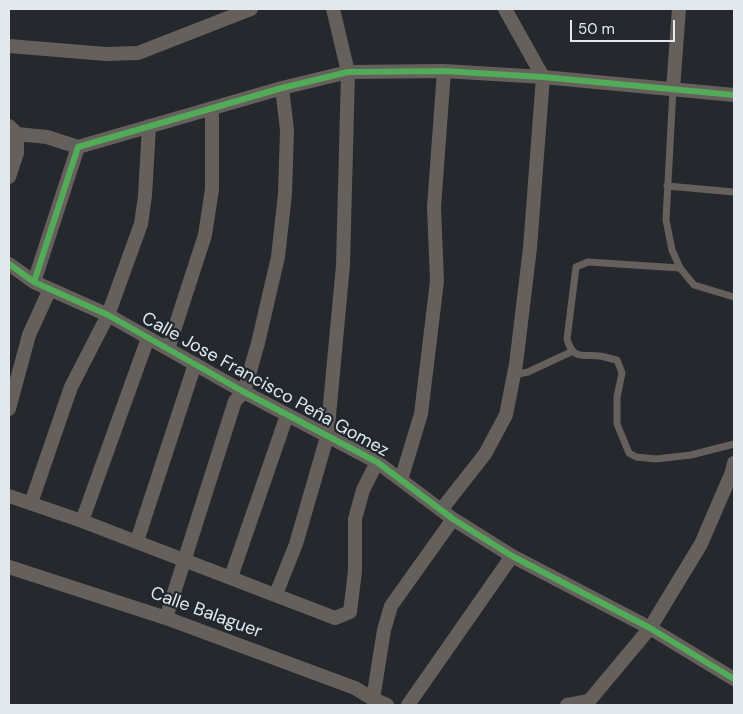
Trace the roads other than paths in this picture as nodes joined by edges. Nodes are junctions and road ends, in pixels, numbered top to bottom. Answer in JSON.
{"nodes":[{"id":1,"x":251,"y":9,"type":"edge"},
{"id":2,"x":333,"y":9,"type":"edge"},
{"id":3,"x":505,"y":9,"type":"edge"},
{"id":4,"x":679,"y":9,"type":"edge"},
{"id":5,"x":9,"y":46,"type":"edge"},
{"id":6,"x":444,"y":71,"type":"junction"},
{"id":7,"x":348,"y":72,"type":"junction"},
{"id":8,"x":543,"y":77,"type":"junction"},
{"id":9,"x":282,"y":88,"type":"junction"},
{"id":10,"x":673,"y":89,"type":"junction"},
{"id":11,"x":734,"y":95,"type":"edge"},
{"id":12,"x":212,"y":108,"type":"junction"},
{"id":13,"x":149,"y":126,"type":"junction"},
{"id":14,"x":13,"y":130,"type":"edge"},
{"id":15,"x":78,"y":147,"type":"junction"},
{"id":16,"x":9,"y":177,"type":"edge"},
{"id":17,"x":667,"y":186,"type":"junction"},
{"id":18,"x":734,"y":192,"type":"edge"},
{"id":19,"x":9,"y":266,"type":"edge"},
{"id":20,"x":680,"y":268,"type":"junction"},
{"id":21,"x":34,"y":282,"type":"junction"},
{"id":22,"x":50,"y":289,"type":"junction"},
{"id":23,"x":734,"y":297,"type":"edge"},
{"id":24,"x":108,"y":316,"type":"junction"},
{"id":25,"x":148,"y":338,"type":"junction"},
{"id":26,"x":168,"y":349,"type":"junction"},
{"id":27,"x":573,"y":352,"type":"junction"},
{"id":28,"x":195,"y":364,"type":"junction"},
{"id":29,"x":514,"y":375,"type":"junction"},
{"id":30,"x":244,"y":392,"type":"junction"},
{"id":31,"x":9,"y":409,"type":"edge"},
{"id":32,"x":287,"y":415,"type":"junction"},
{"id":33,"x":327,"y":437,"type":"junction"},
{"id":34,"x":734,"y":444,"type":"edge"},
{"id":35,"x":377,"y":462,"type":"junction"},
{"id":36,"x":734,"y":463,"type":"edge"},
{"id":37,"x":401,"y":480,"type":"junction"},
{"id":38,"x":9,"y":496,"type":"edge"},
{"id":39,"x":31,"y":503,"type":"junction"},
{"id":40,"x":441,"y":510,"type":"junction"},
{"id":41,"x":82,"y":520,"type":"junction"},
{"id":42,"x":453,"y":520,"type":"junction"},
{"id":43,"x":137,"y":541,"type":"junction"},
{"id":44,"x":512,"y":556,"type":"junction"},
{"id":45,"x":185,"y":559,"type":"junction"},
{"id":46,"x":9,"y":567,"type":"edge"},
{"id":47,"x":231,"y":577,"type":"junction"},
{"id":48,"x":276,"y":594,"type":"junction"},
{"id":49,"x":166,"y":618,"type":"junction"},
{"id":50,"x":650,"y":628,"type":"junction"},
{"id":51,"x":734,"y":679,"type":"edge"},
{"id":52,"x":374,"y":702,"type":"edge"},
{"id":53,"x":592,"y":704,"type":"edge"},
{"id":54,"x":386,"y":705,"type":"edge"},
{"id":55,"x":408,"y":705,"type":"edge"},
{"id":56,"x":567,"y":705,"type":"edge"}],
"edges":[{"from":1,"to":5,"type":"street"},
{"from":2,"to":7,"type":"street"},
{"from":3,"to":8,"type":"street"},
{"from":4,"to":10,"type":"street"},
{"from":6,"to":7,"type":"street"},
{"from":6,"to":8,"type":"street"},
{"from":6,"to":37,"type":"street"},
{"from":7,"to":9,"type":"street"},
{"from":7,"to":33,"type":"street"},
{"from":8,"to":10,"type":"street"},
{"from":8,"to":29,"type":"street"},
{"from":9,"to":12,"type":"street"},
{"from":9,"to":30,"type":"street"},
{"from":10,"to":11,"type":"street"},
{"from":10,"to":17,"type":"lane"},
{"from":12,"to":13,"type":"street"},
{"from":12,"to":26,"type":"street"},
{"from":13,"to":15,"type":"street"},
{"from":13,"to":24,"type":"street"},
{"from":14,"to":15,"type":"street"},
{"from":14,"to":16,"type":"street"},
{"from":15,"to":21,"type":"street"},
{"from":17,"to":18,"type":"lane"},
{"from":17,"to":20,"type":"lane"},
{"from":19,"to":21,"type":"street","name":"Calle Jose Francisco Peña Gomez"},
{"from":20,"to":23,"type":"lane"},
{"from":20,"to":27,"type":"lane"},
{"from":21,"to":22,"type":"street","name":"Calle Jose Francisco Peña Gomez"},
{"from":22,"to":24,"type":"street","name":"Calle Jose Francisco Peña Gomez"},
{"from":22,"to":31,"type":"street"},
{"from":24,"to":25,"type":"street","name":"Calle Jose Francisco Peña Gomez"},
{"from":24,"to":39,"type":"street"},
{"from":25,"to":26,"type":"street","name":"Calle Jose Francisco Peña Gomez"},
{"from":25,"to":41,"type":"street"},
{"from":26,"to":28,"type":"street","name":"Calle Jose Francisco Peña Gomez"},
{"from":27,"to":29,"type":"lane"},
{"from":27,"to":34,"type":"lane"},
{"from":28,"to":30,"type":"street","name":"Calle Jose Francisco Peña Gomez"},
{"from":28,"to":43,"type":"street"},
{"from":29,"to":40,"type":"street"},
{"from":30,"to":32,"type":"street","name":"Calle Jose Francisco Peña Gomez"},
{"from":30,"to":45,"type":"street"},
{"from":32,"to":33,"type":"street","name":"Calle Jose Francisco Peña Gomez"},
{"from":32,"to":47,"type":"street"},
{"from":33,"to":35,"type":"street","name":"Calle Jose Francisco Peña Gomez"},
{"from":33,"to":48,"type":"street"},
{"from":35,"to":37,"type":"street","name":"Calle Jose Francisco Peña Gomez"},
{"from":35,"to":48,"type":"street"},
{"from":36,"to":50,"type":"street"},
{"from":37,"to":40,"type":"street","name":"Calle Jose Francisco Peña Gomez"},
{"from":38,"to":39,"type":"street"},
{"from":39,"to":41,"type":"street"},
{"from":40,"to":42,"type":"street","name":"Calle Jose Francisco Peña Gomez"},
{"from":41,"to":43,"type":"street"},
{"from":42,"to":44,"type":"street","name":"Calle Jose Francisco Peña Gomez"},
{"from":42,"to":52,"type":"street"},
{"from":43,"to":45,"type":"street"},
{"from":44,"to":50,"type":"street","name":"Calle Jose Francisco Peña Gomez"},
{"from":44,"to":55,"type":"street"},
{"from":45,"to":47,"type":"street"},
{"from":45,"to":49,"type":"street"},
{"from":46,"to":49,"type":"street","name":"Calle Balaguer"},
{"from":47,"to":48,"type":"street"},
{"from":49,"to":52,"type":"street","name":"Calle Balaguer"},
{"from":50,"to":51,"type":"street","name":"Calle Jose Francisco Peña Gomez"},
{"from":50,"to":53,"type":"street"},
{"from":52,"to":54,"type":"street","name":"Calle Balaguer"},
{"from":53,"to":56,"type":"street"}]}
